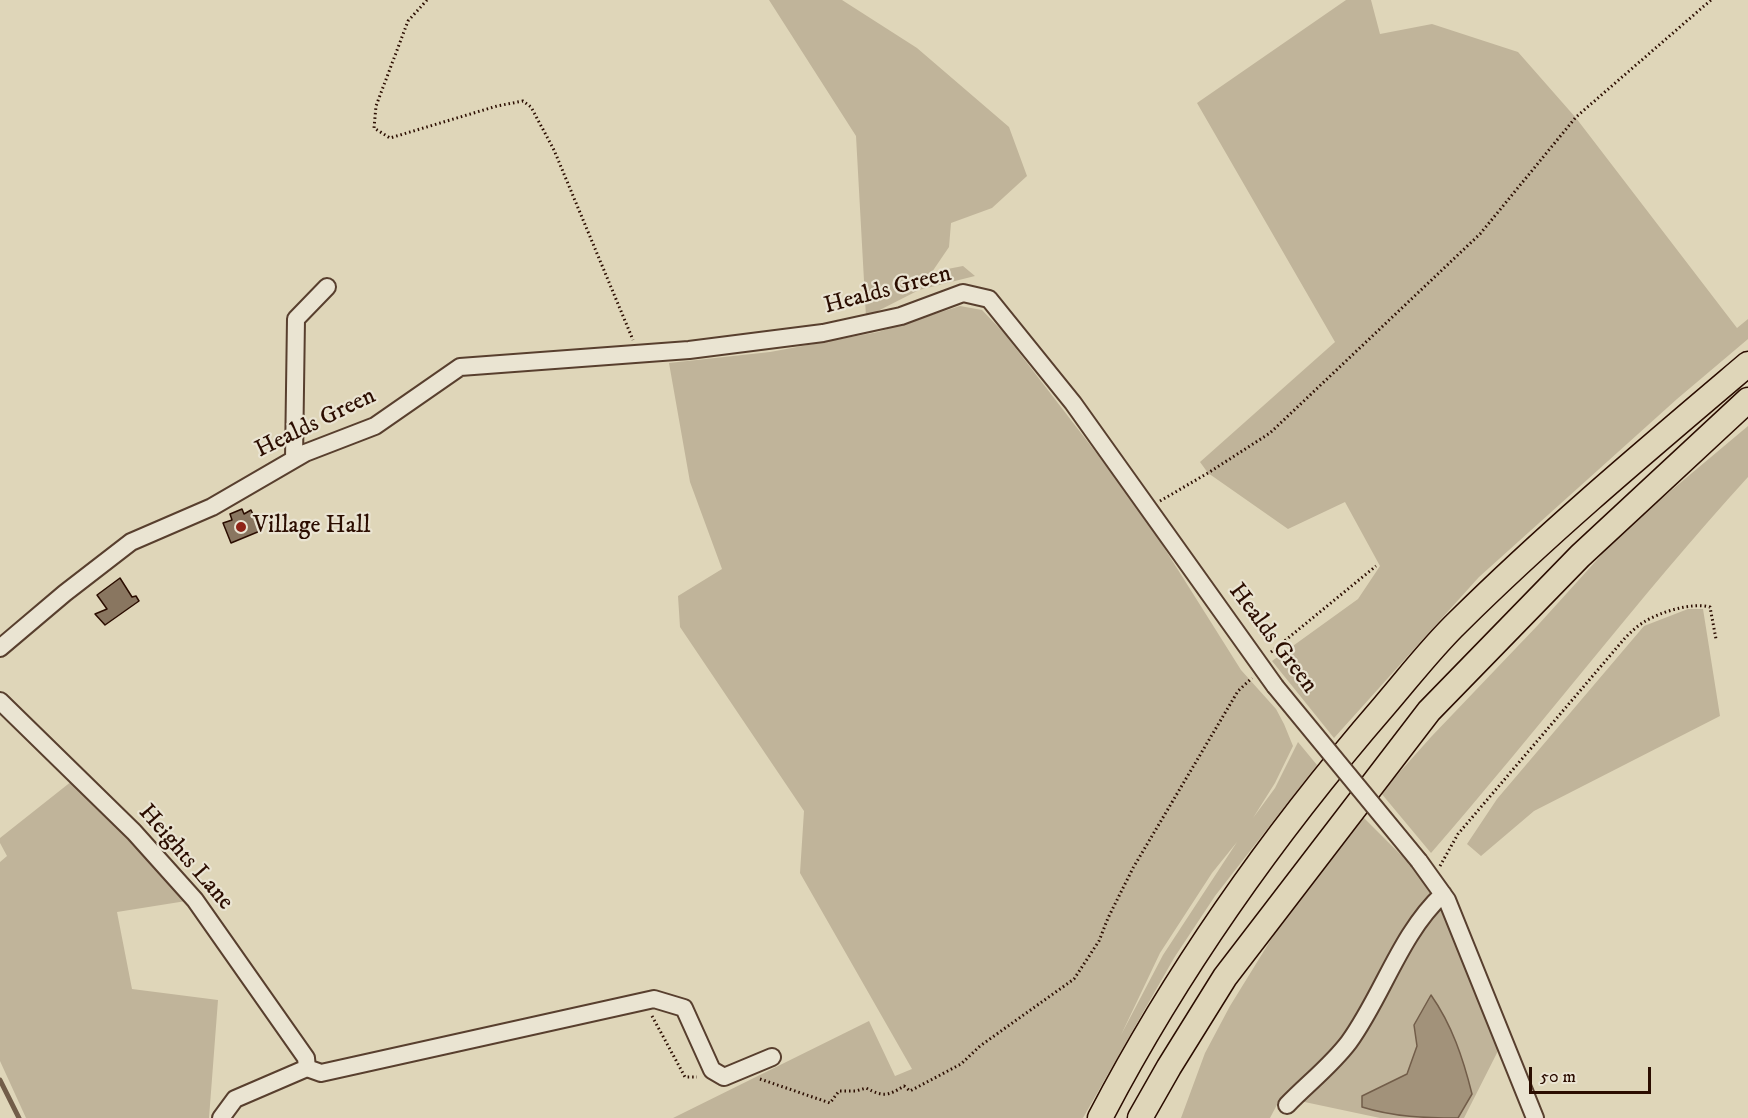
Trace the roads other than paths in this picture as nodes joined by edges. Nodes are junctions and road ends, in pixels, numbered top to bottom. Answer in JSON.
{"nodes":[{"id":1,"x":327,"y":287,"type":"dead end"},
{"id":2,"x":1748,"y":364,"type":"edge"},
{"id":3,"x":1748,"y":400,"type":"edge"},
{"id":4,"x":294,"y":459,"type":"junction"},
{"id":5,"x":0,"y":648,"type":"edge"},
{"id":6,"x":0,"y":701,"type":"edge"},
{"id":7,"x":1438,"y":887,"type":"junction"},
{"id":8,"x":772,"y":1057,"type":"dead end"},
{"id":9,"x":307,"y":1068,"type":"junction"},
{"id":10,"x":1287,"y":1105,"type":"dead end"},
{"id":11,"x":221,"y":1118,"type":"edge"},
{"id":12,"x":1100,"y":1118,"type":"edge"},
{"id":13,"x":1140,"y":1118,"type":"edge"},
{"id":14,"x":1535,"y":1118,"type":"edge"}],
"edges":[{"from":1,"to":4,"type":"street"},
{"from":2,"to":12,"type":"highway"},
{"from":3,"to":13,"type":"highway"},
{"from":4,"to":5,"type":"street","name":"Healds Green"},
{"from":4,"to":7,"type":"street","name":"Healds Green","bridge":true},
{"from":6,"to":9,"type":"street","name":"Heights Lane"},
{"from":7,"to":10,"type":"street"},
{"from":7,"to":14,"type":"street","name":"Healds Green"},
{"from":8,"to":9,"type":"street"},
{"from":9,"to":11,"type":"street"}]}
